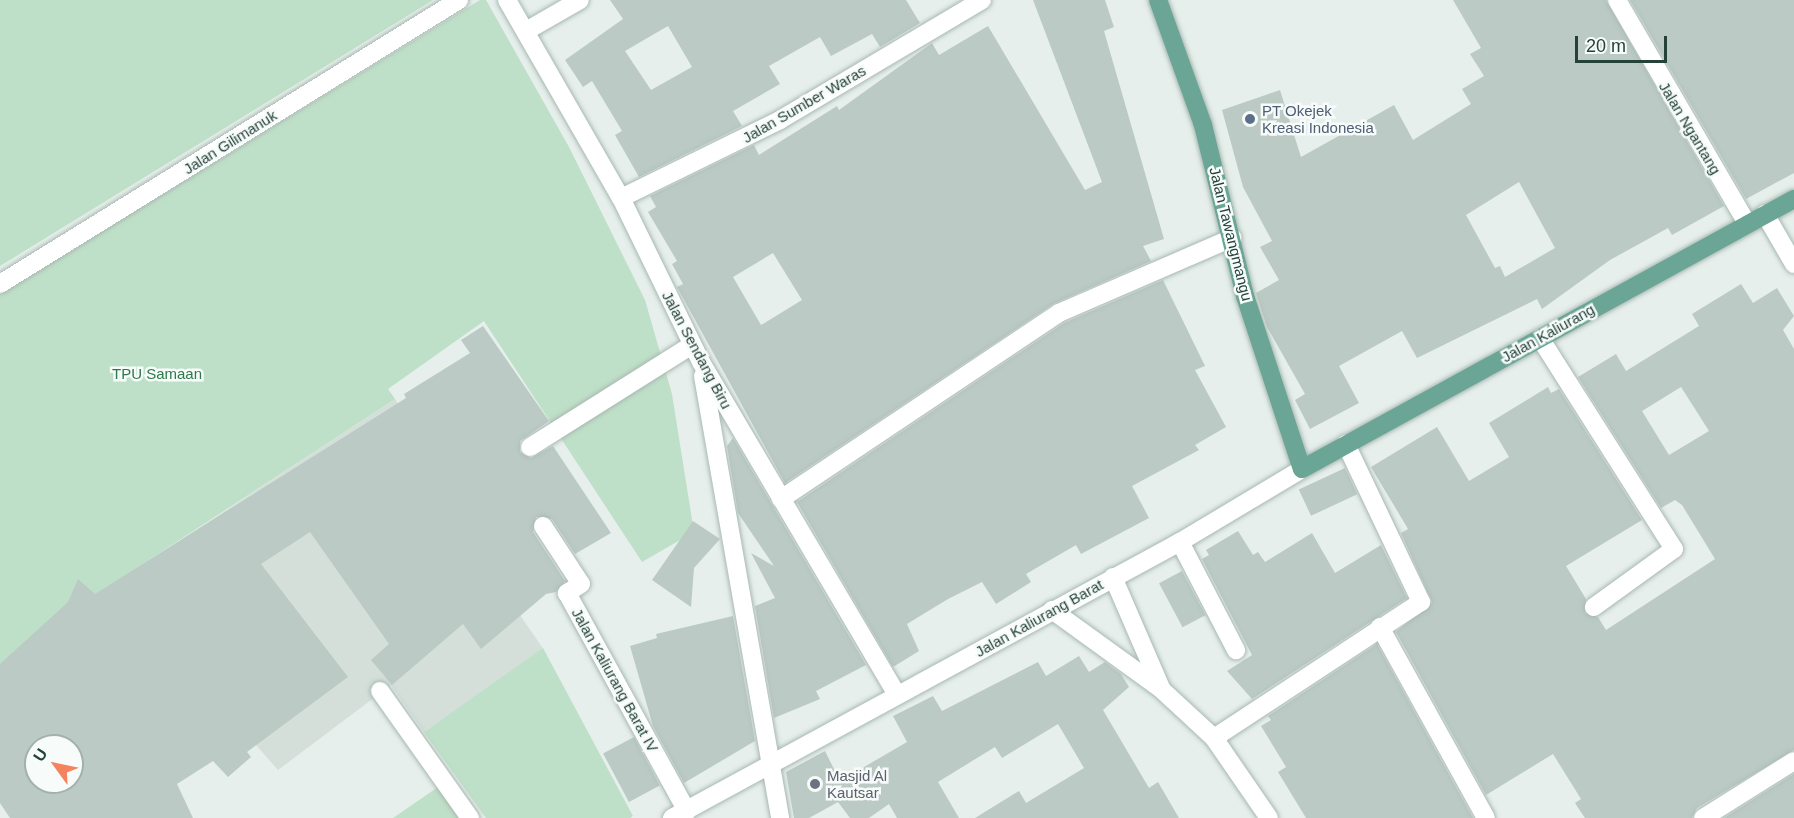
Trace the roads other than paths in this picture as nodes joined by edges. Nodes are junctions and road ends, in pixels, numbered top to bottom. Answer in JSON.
{"nodes":[{"id":1,"x":459,"y":0,"type":"edge"},
{"id":2,"x":507,"y":0,"type":"edge"},
{"id":3,"x":578,"y":0,"type":"edge"},
{"id":4,"x":982,"y":0,"type":"edge"},
{"id":5,"x":1158,"y":0,"type":"edge"},
{"id":6,"x":1617,"y":0,"type":"edge"},
{"id":7,"x":526,"y":31,"type":"junction"},
{"id":8,"x":621,"y":198,"type":"junction"},
{"id":9,"x":1794,"y":199,"type":"edge"},
{"id":10,"x":1765,"y":214,"type":"junction"},
{"id":11,"x":1747,"y":223,"type":"junction"},
{"id":12,"x":1232,"y":238,"type":"junction"},
{"id":13,"x":1794,"y":264,"type":"edge"},
{"id":14,"x":0,"y":284,"type":"edge"},
{"id":15,"x":1540,"y":338,"type":"junction"},
{"id":16,"x":692,"y":345,"type":"junction"},
{"id":17,"x":701,"y":362,"type":"junction"},
{"id":18,"x":1346,"y":444,"type":"junction"},
{"id":19,"x":530,"y":447,"type":"dead end"},
{"id":20,"x":1302,"y":469,"type":"junction"},
{"id":21,"x":781,"y":499,"type":"junction"},
{"id":22,"x":543,"y":526,"type":"dead end"},
{"id":23,"x":1180,"y":542,"type":"junction"},
{"id":24,"x":1113,"y":577,"type":"junction"},
{"id":25,"x":1594,"y":607,"type":"dead end"},
{"id":26,"x":1052,"y":610,"type":"junction"},
{"id":27,"x":1380,"y":627,"type":"junction"},
{"id":28,"x":1236,"y":650,"type":"dead end"},
{"id":29,"x":1161,"y":689,"type":"junction"},
{"id":30,"x":380,"y":692,"type":"dead end"},
{"id":31,"x":897,"y":695,"type":"junction"},
{"id":32,"x":1214,"y":738,"type":"junction"},
{"id":33,"x":1794,"y":761,"type":"edge"},
{"id":34,"x":774,"y":765,"type":"junction"},
{"id":35,"x":679,"y":814,"type":"edge"},
{"id":36,"x":470,"y":818,"type":"edge"},
{"id":37,"x":780,"y":818,"type":"edge"},
{"id":38,"x":1269,"y":818,"type":"edge"},
{"id":39,"x":1486,"y":818,"type":"edge"},
{"id":40,"x":1703,"y":818,"type":"edge"}],
"edges":[{"from":1,"to":14,"type":"street","name":"Jalan Gilimanuk"},
{"from":2,"to":7,"type":"street","name":"Jalan Sendang Biru"},
{"from":3,"to":7,"type":"street"},
{"from":4,"to":8,"type":"street","name":"Jalan Sumber Waras"},
{"from":5,"to":12,"type":"main road","name":"Jalan Tawangmangu"},
{"from":6,"to":11,"type":"street","name":"Jalan Ngantang"},
{"from":7,"to":8,"type":"street","name":"Jalan Sendang Biru"},
{"from":8,"to":16,"type":"street","name":"Jalan Sendang Biru"},
{"from":9,"to":10,"type":"main road","name":"Jalan Kaliurang"},
{"from":10,"to":11,"type":"main road","name":"Jalan Kaliurang"},
{"from":10,"to":13,"type":"street"},
{"from":11,"to":15,"type":"main road","name":"Jalan Kaliurang"},
{"from":12,"to":20,"type":"main road","name":"Jalan Tawangmangu"},
{"from":12,"to":21,"type":"street"},
{"from":15,"to":18,"type":"main road","name":"Jalan Kaliurang"},
{"from":15,"to":25,"type":"street"},
{"from":16,"to":17,"type":"street","name":"Jalan Sendang Biru"},
{"from":16,"to":19,"type":"street"},
{"from":17,"to":21,"type":"street","name":"Jalan Sendang Biru"},
{"from":17,"to":34,"type":"street"},
{"from":18,"to":20,"type":"main road","name":"Jalan Kaliurang"},
{"from":18,"to":27,"type":"street"},
{"from":20,"to":23,"type":"street","name":"Jalan Kaliurang Barat"},
{"from":21,"to":31,"type":"street","name":"Jalan Sendang Biru"},
{"from":22,"to":35,"type":"street","name":"Jalan Kaliurang Barat IV"},
{"from":23,"to":24,"type":"street","name":"Jalan Kaliurang Barat"},
{"from":23,"to":28,"type":"street"},
{"from":24,"to":26,"type":"street","name":"Jalan Kaliurang Barat"},
{"from":24,"to":29,"type":"street"},
{"from":26,"to":29,"type":"street"},
{"from":26,"to":31,"type":"street","name":"Jalan Kaliurang Barat"},
{"from":27,"to":32,"type":"street"},
{"from":27,"to":39,"type":"street"},
{"from":29,"to":32,"type":"street"},
{"from":30,"to":36,"type":"street"},
{"from":31,"to":34,"type":"street","name":"Jalan Kaliurang Barat"},
{"from":32,"to":38,"type":"street"},
{"from":33,"to":40,"type":"street"},
{"from":34,"to":35,"type":"street","name":"Jalan Kaliurang Barat"},
{"from":34,"to":37,"type":"street"}]}
